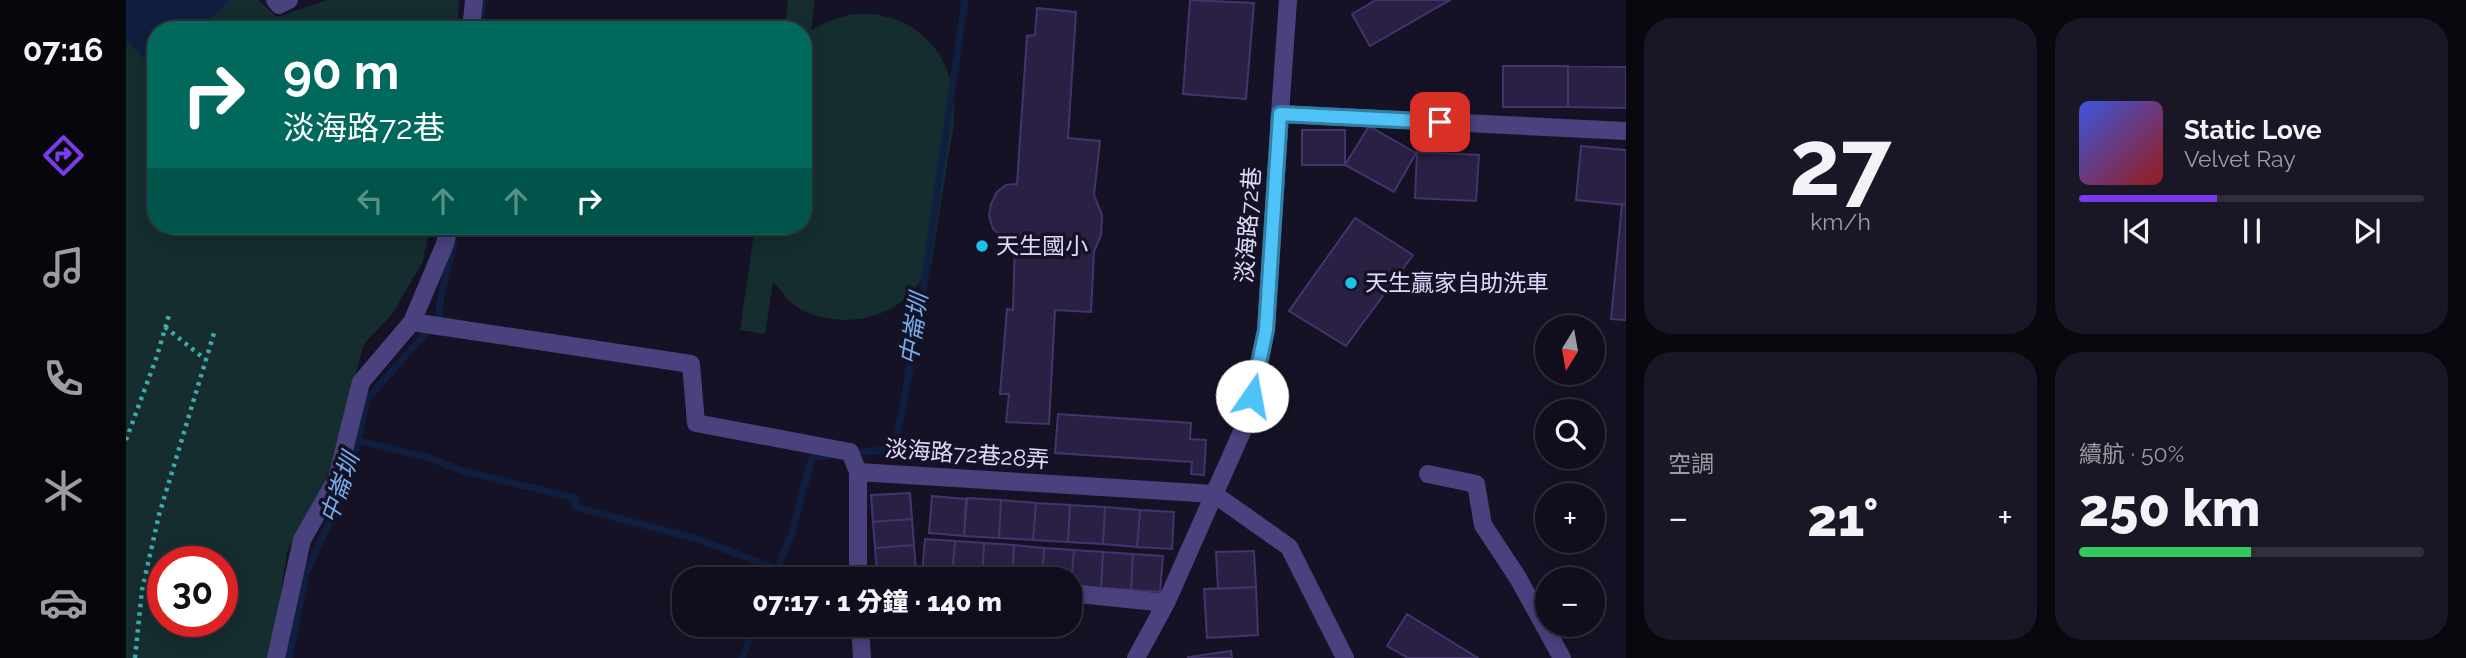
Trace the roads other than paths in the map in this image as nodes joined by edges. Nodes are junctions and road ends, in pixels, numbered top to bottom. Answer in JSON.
{"nodes":[{"id":1,"x":275,"y":0,"type":"edge"},
{"id":2,"x":289,"y":0,"type":"edge"},
{"id":3,"x":474,"y":0,"type":"edge"},
{"id":4,"x":1287,"y":0,"type":"edge"},
{"id":5,"x":472,"y":21,"type":"edge"},
{"id":6,"x":1280,"y":114,"type":"junction"},
{"id":7,"x":1626,"y":131,"type":"edge"},
{"id":8,"x":447,"y":235,"type":"edge"},
{"id":9,"x":412,"y":322,"type":"junction"},
{"id":10,"x":858,"y":472,"type":"junction"},
{"id":11,"x":1428,"y":474,"type":"dead end"},
{"id":12,"x":1214,"y":494,"type":"junction"},
{"id":13,"x":858,"y":567,"type":"edge"},
{"id":14,"x":1082,"y":594,"type":"edge"},
{"id":15,"x":1166,"y":603,"type":"junction"},
{"id":16,"x":861,"y":637,"type":"edge"},
{"id":17,"x":276,"y":658,"type":"edge"},
{"id":18,"x":862,"y":658,"type":"edge"},
{"id":19,"x":1137,"y":658,"type":"edge"},
{"id":20,"x":1345,"y":658,"type":"edge"},
{"id":21,"x":1562,"y":658,"type":"edge"}],
"edges":[{"from":1,"to":2,"type":"street"},
{"from":3,"to":5,"type":"street"},
{"from":4,"to":6,"type":"street","name":"淡海路72巷"},
{"from":6,"to":7,"type":"street"},
{"from":6,"to":12,"type":"street","name":"淡海路72巷"},
{"from":8,"to":9,"type":"street"},
{"from":9,"to":10,"type":"street","name":"淡海路72巷28弄"},
{"from":9,"to":17,"type":"street"},
{"from":10,"to":12,"type":"street","name":"淡海路72巷28弄"},
{"from":10,"to":13,"type":"street"},
{"from":11,"to":21,"type":"street"},
{"from":12,"to":15,"type":"street","name":"淡海路72巷"},
{"from":12,"to":20,"type":"street"},
{"from":14,"to":15,"type":"street"},
{"from":15,"to":19,"type":"street","name":"淡海路72巷"},
{"from":16,"to":18,"type":"street"}]}
